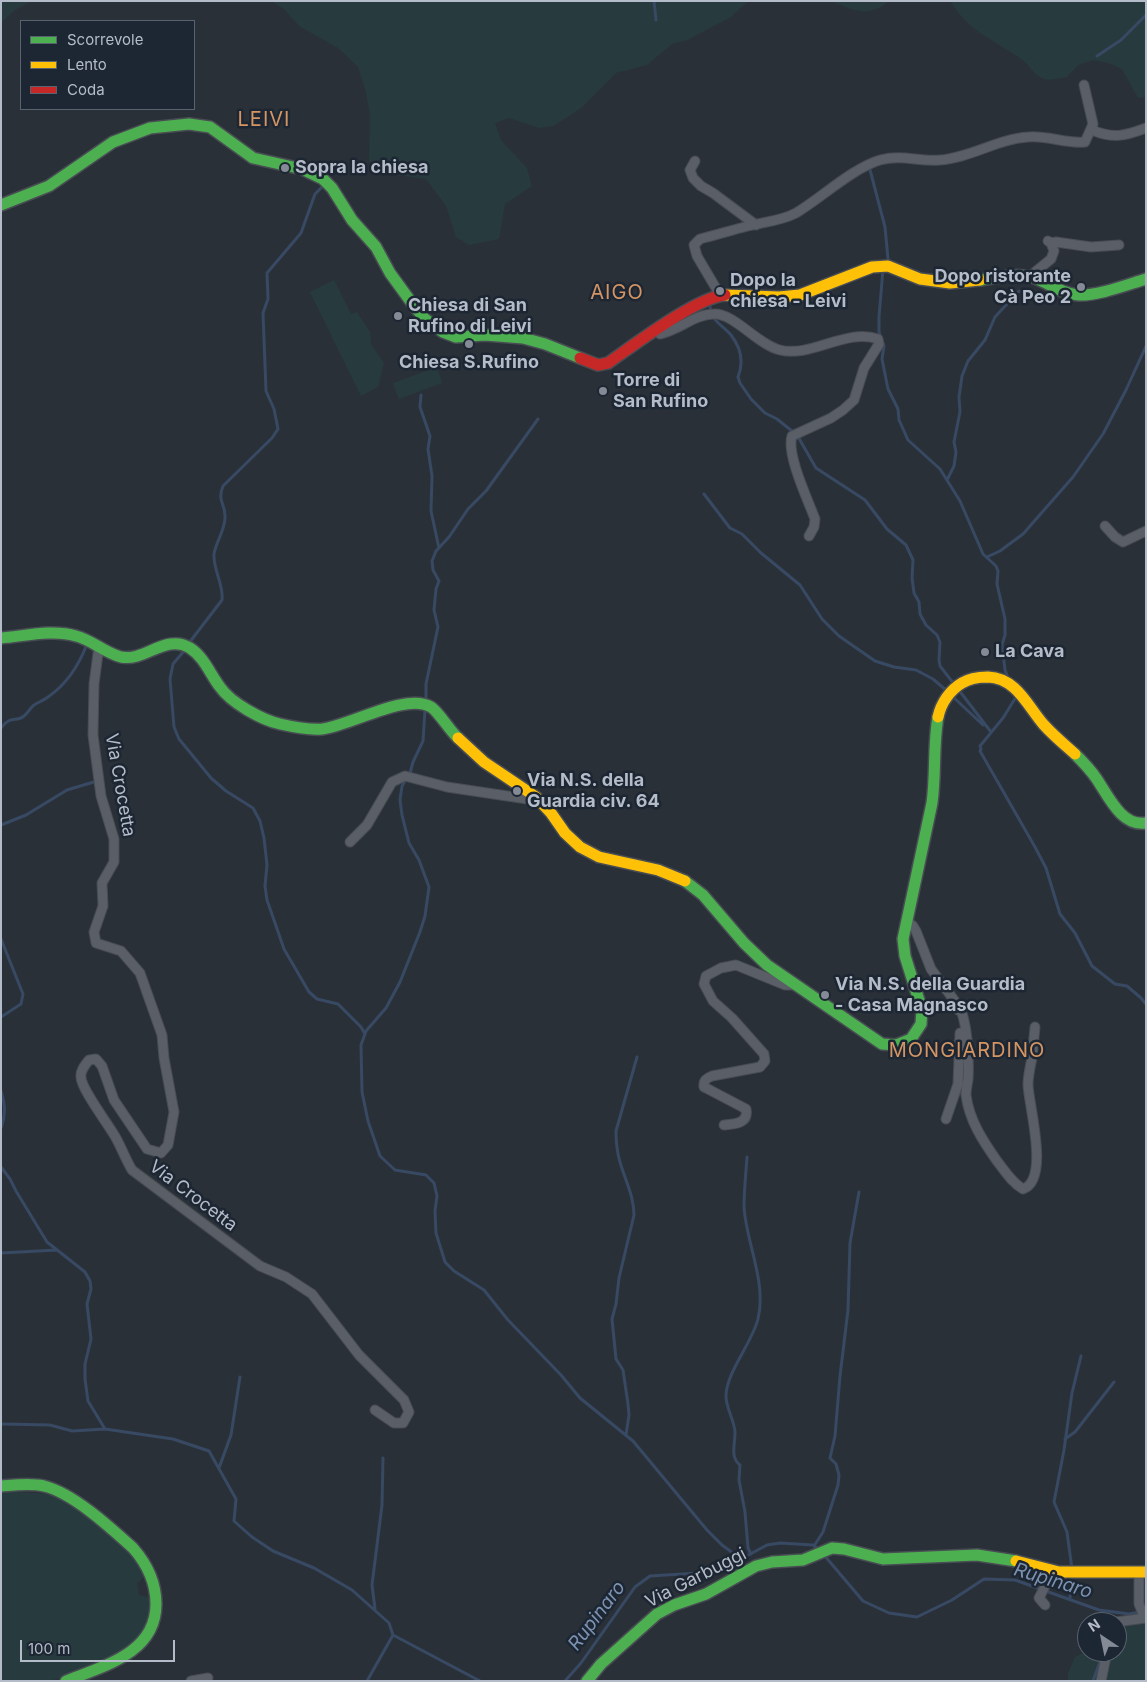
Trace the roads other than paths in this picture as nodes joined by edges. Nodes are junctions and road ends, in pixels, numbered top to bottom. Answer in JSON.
{"nodes":[{"id":1,"x":1084,"y":85,"type":"dead end"},
{"id":2,"x":1146,"y":128,"type":"edge"},
{"id":3,"x":1092,"y":130,"type":"dead end"},
{"id":4,"x":695,"y":161,"type":"dead end"},
{"id":5,"x":1,"y":205,"type":"edge"},
{"id":6,"x":756,"y":225,"type":"junction"},
{"id":7,"x":1119,"y":245,"type":"dead end"},
{"id":8,"x":1029,"y":277,"type":"junction"},
{"id":9,"x":1146,"y":280,"type":"edge"},
{"id":10,"x":720,"y":295,"type":"junction"},
{"id":11,"x":657,"y":331,"type":"junction"},
{"id":12,"x":1105,"y":526,"type":"dead end"},
{"id":13,"x":1146,"y":531,"type":"edge"},
{"id":14,"x":809,"y":536,"type":"dead end"},
{"id":15,"x":1,"y":638,"type":"edge"},
{"id":16,"x":99,"y":646,"type":"junction"},
{"id":17,"x":538,"y":799,"type":"junction"},
{"id":18,"x":1146,"y":824,"type":"edge"},
{"id":19,"x":350,"y":842,"type":"dead end"},
{"id":20,"x":906,"y":921,"type":"junction"},
{"id":21,"x":796,"y":985,"type":"junction"},
{"id":22,"x":957,"y":1004,"type":"junction"},
{"id":23,"x":1035,"y":1027,"type":"dead end"},
{"id":24,"x":946,"y":1119,"type":"dead end"},
{"id":25,"x":724,"y":1125,"type":"dead end"},
{"id":26,"x":375,"y":1410,"type":"dead end"},
{"id":27,"x":1,"y":1486,"type":"edge"},
{"id":28,"x":1142,"y":1572,"type":"edge"},
{"id":29,"x":1051,"y":1574,"type":"junction"},
{"id":30,"x":1042,"y":1601,"type":"dead end"},
{"id":31,"x":1146,"y":1618,"type":"edge"},
{"id":32,"x":1127,"y":1621,"type":"edge"},
{"id":33,"x":1105,"y":1662,"type":"edge"},
{"id":34,"x":208,"y":1678,"type":"dead end"},
{"id":35,"x":66,"y":1681,"type":"edge"},
{"id":36,"x":191,"y":1681,"type":"edge"},
{"id":37,"x":587,"y":1681,"type":"edge"},
{"id":38,"x":1101,"y":1681,"type":"edge"}],
"edges":[{"from":1,"to":6,"type":"street"},
{"from":2,"to":3,"type":"street"},
{"from":4,"to":6,"type":"street"},
{"from":5,"to":11,"type":"street"},
{"from":6,"to":10,"type":"street"},
{"from":7,"to":8,"type":"street"},
{"from":8,"to":9,"type":"street"},
{"from":8,"to":10,"type":"street"},
{"from":10,"to":11,"type":"street"},
{"from":11,"to":14,"type":"street"},
{"from":12,"to":13,"type":"street"},
{"from":15,"to":16,"type":"street"},
{"from":16,"to":17,"type":"street"},
{"from":16,"to":26,"type":"street","name":"Via Crocetta"},
{"from":17,"to":19,"type":"street"},
{"from":17,"to":21,"type":"street"},
{"from":18,"to":20,"type":"street"},
{"from":20,"to":21,"type":"street"},
{"from":20,"to":22,"type":"street"},
{"from":21,"to":25,"type":"street"},
{"from":22,"to":23,"type":"street"},
{"from":22,"to":24,"type":"street"},
{"from":27,"to":35,"type":"street"},
{"from":28,"to":29,"type":"street","name":"Via Garbuggi"},
{"from":28,"to":31,"type":"street"},
{"from":29,"to":30,"type":"street"},
{"from":29,"to":37,"type":"street","name":"Via Garbuggi"},
{"from":31,"to":32,"type":"street"},
{"from":33,"to":38,"type":"street"},
{"from":34,"to":36,"type":"street"}]}
